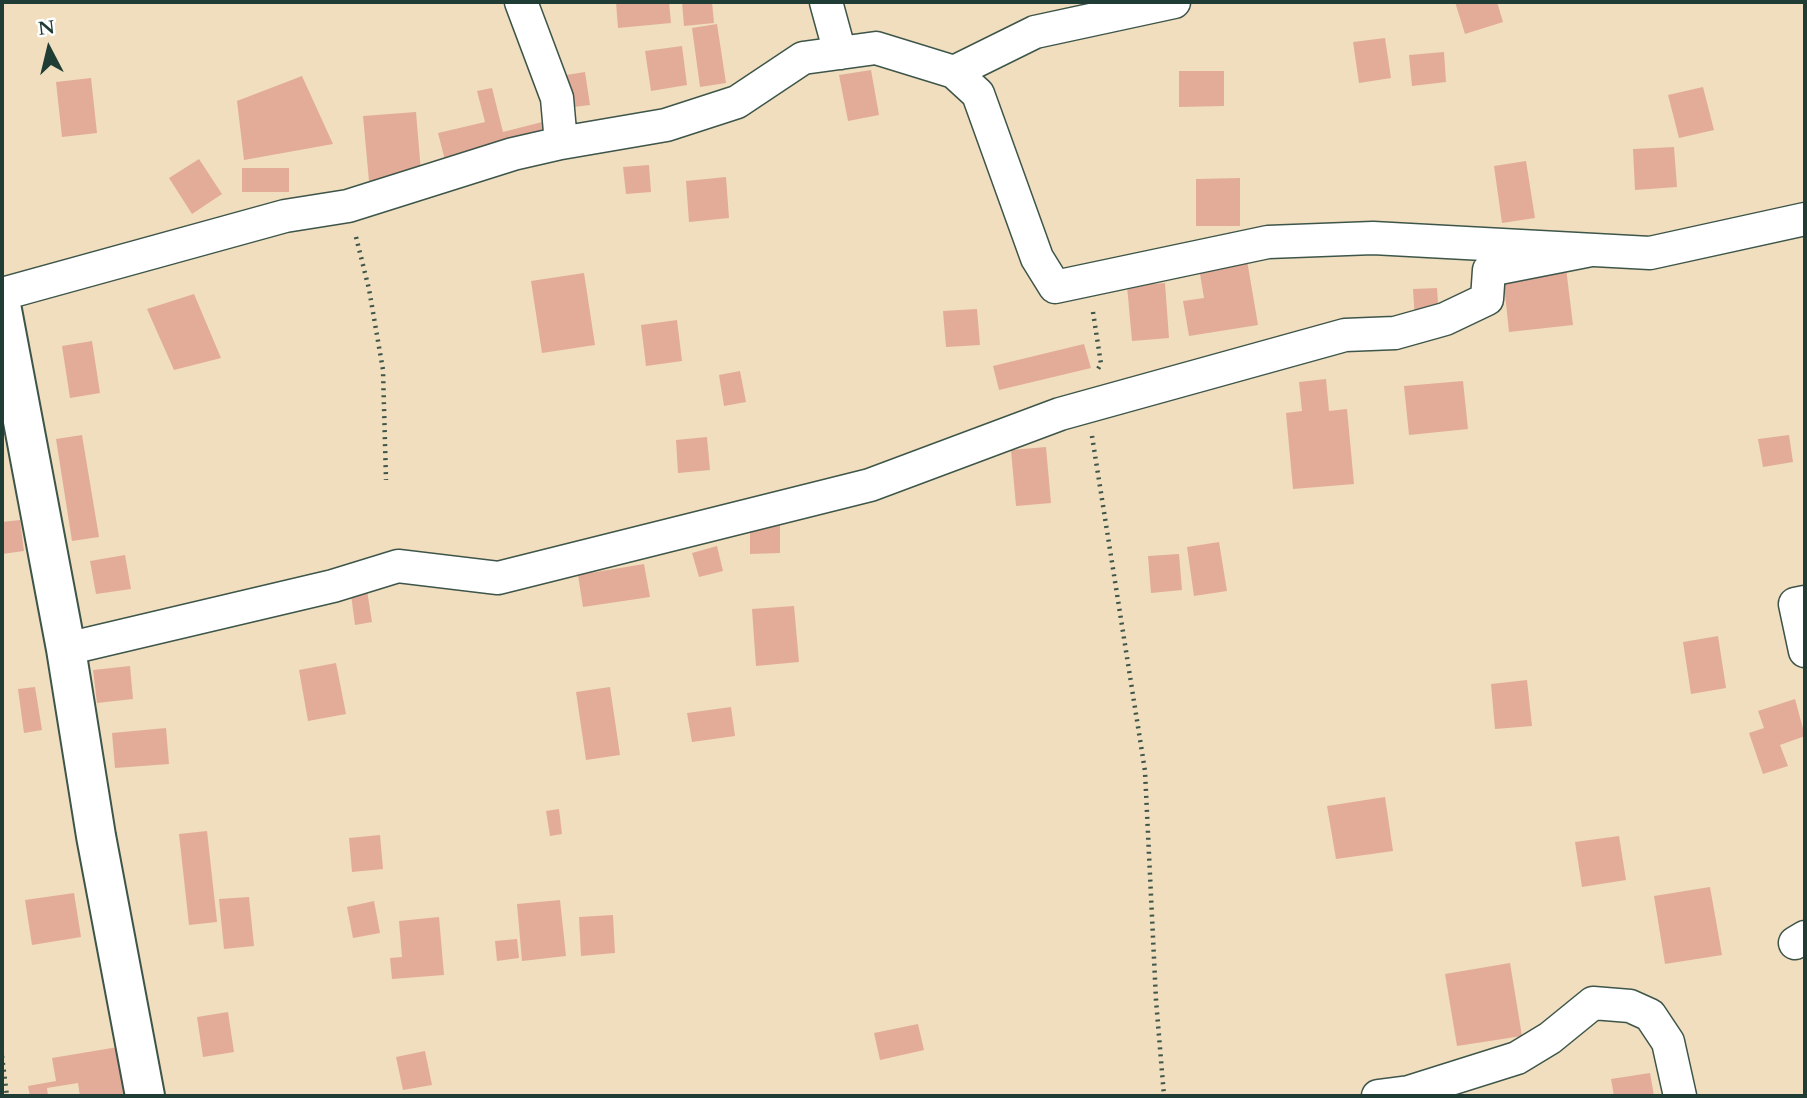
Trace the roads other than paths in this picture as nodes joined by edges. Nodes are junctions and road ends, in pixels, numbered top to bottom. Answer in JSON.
{"nodes":[{"id":1,"x":521,"y":2,"type":"edge"},
{"id":2,"x":826,"y":2,"type":"edge"},
{"id":3,"x":1174,"y":2,"type":"edge"},
{"id":4,"x":840,"y":53,"type":"junction"},
{"id":5,"x":954,"y":72,"type":"junction"},
{"id":6,"x":561,"y":143,"type":"junction"},
{"id":7,"x":1805,"y":219,"type":"edge"},
{"id":8,"x":1591,"y":250,"type":"junction"},
{"id":9,"x":2,"y":294,"type":"edge"},
{"id":10,"x":2,"y":310,"type":"edge"},
{"id":11,"x":1805,"y":602,"type":"edge"},
{"id":12,"x":66,"y":649,"type":"junction"},
{"id":13,"x":1805,"y":651,"type":"edge"},
{"id":14,"x":145,"y":1096,"type":"edge"},
{"id":15,"x":1378,"y":1096,"type":"edge"},
{"id":16,"x":1680,"y":1096,"type":"edge"}],
"edges":[{"from":1,"to":6,"type":"street"},
{"from":2,"to":4,"type":"street"},
{"from":3,"to":5,"type":"street"},
{"from":4,"to":5,"type":"street"},
{"from":4,"to":6,"type":"street"},
{"from":5,"to":8,"type":"street"},
{"from":6,"to":9,"type":"street"},
{"from":7,"to":8,"type":"street"},
{"from":8,"to":12,"type":"street"},
{"from":10,"to":12,"type":"street"},
{"from":11,"to":13,"type":"street"},
{"from":12,"to":14,"type":"street"},
{"from":15,"to":16,"type":"street"}]}
